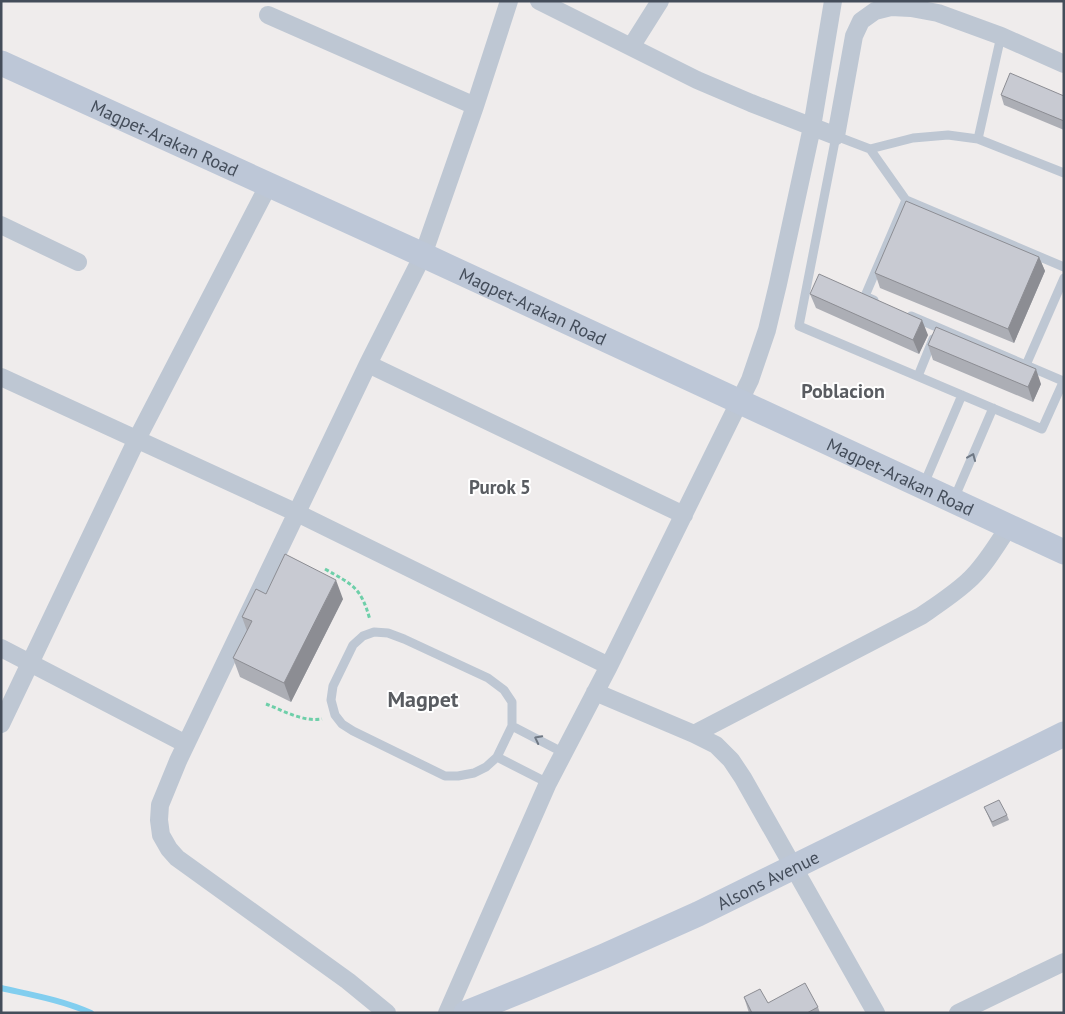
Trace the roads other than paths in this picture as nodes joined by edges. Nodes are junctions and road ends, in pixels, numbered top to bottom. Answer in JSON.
{"nodes":[{"id":1,"x":509,"y":1,"type":"edge"},
{"id":2,"x":539,"y":1,"type":"edge"},
{"id":3,"x":660,"y":1,"type":"edge"},
{"id":4,"x":833,"y":1,"type":"edge"},
{"id":5,"x":268,"y":15,"type":"dead end"},
{"id":6,"x":1001,"y":36,"type":"junction"},
{"id":7,"x":632,"y":47,"type":"junction"},
{"id":8,"x":1,"y":63,"type":"edge"},
{"id":9,"x":1064,"y":64,"type":"edge"},
{"id":10,"x":475,"y":106,"type":"junction"},
{"id":11,"x":812,"y":127,"type":"junction"},
{"id":12,"x":836,"y":136,"type":"junction"},
{"id":13,"x":978,"y":139,"type":"junction"},
{"id":14,"x":870,"y":149,"type":"junction"},
{"id":15,"x":1064,"y":173,"type":"edge"},
{"id":16,"x":268,"y":186,"type":"junction"},
{"id":17,"x":906,"y":200,"type":"junction"},
{"id":18,"x":1,"y":225,"type":"edge"},
{"id":19,"x":423,"y":255,"type":"junction"},
{"id":20,"x":78,"y":262,"type":"dead end"},
{"id":21,"x":1064,"y":267,"type":"edge"},
{"id":22,"x":1064,"y":278,"type":"edge"},
{"id":23,"x":881,"y":303,"type":"edge"},
{"id":24,"x":906,"y":314,"type":"edge"},
{"id":25,"x":938,"y":328,"type":"junction"},
{"id":26,"x":368,"y":364,"type":"junction"},
{"id":27,"x":1026,"y":365,"type":"junction"},
{"id":28,"x":918,"y":376,"type":"junction"},
{"id":29,"x":1,"y":377,"type":"edge"},
{"id":30,"x":1063,"y":380,"type":"edge"},
{"id":31,"x":962,"y":395,"type":"junction"},
{"id":32,"x":740,"y":402,"type":"junction"},
{"id":33,"x":993,"y":408,"type":"junction"},
{"id":34,"x":137,"y":439,"type":"junction"},
{"id":35,"x":923,"y":487,"type":"junction"},
{"id":36,"x":953,"y":501,"type":"junction"},
{"id":37,"x":297,"y":513,"type":"junction"},
{"id":38,"x":684,"y":515,"type":"junction"},
{"id":39,"x":1008,"y":527,"type":"junction"},
{"id":40,"x":1064,"y":552,"type":"edge"},
{"id":41,"x":1,"y":648,"type":"edge"},
{"id":42,"x":30,"y":663,"type":"junction"},
{"id":43,"x":608,"y":666,"type":"junction"},
{"id":44,"x":596,"y":692,"type":"junction"},
{"id":45,"x":1,"y":724,"type":"edge"},
{"id":46,"x":512,"y":726,"type":"junction"},
{"id":47,"x":694,"y":734,"type":"junction"},
{"id":48,"x":1064,"y":734,"type":"edge"},
{"id":49,"x":186,"y":744,"type":"junction"},
{"id":50,"x":564,"y":752,"type":"junction"},
{"id":51,"x":497,"y":757,"type":"junction"},
{"id":52,"x":548,"y":783,"type":"junction"},
{"id":53,"x":793,"y":866,"type":"junction"},
{"id":54,"x":1064,"y":962,"type":"edge"},
{"id":55,"x":387,"y":1013,"type":"edge"},
{"id":56,"x":447,"y":1013,"type":"edge"},
{"id":57,"x":466,"y":1013,"type":"edge"},
{"id":58,"x":876,"y":1013,"type":"edge"},
{"id":59,"x":958,"y":1013,"type":"edge"}],
"edges":[{"from":1,"to":10,"type":"street"},
{"from":2,"to":7,"type":"street"},
{"from":3,"to":7,"type":"street"},
{"from":4,"to":11,"type":"street"},
{"from":5,"to":10,"type":"street"},
{"from":6,"to":9,"type":"street"},
{"from":6,"to":12,"type":"street"},
{"from":6,"to":13,"type":"lane"},
{"from":7,"to":11,"type":"street"},
{"from":8,"to":16,"type":"main road","name":"Magpet-Arakan Road"},
{"from":10,"to":19,"type":"street"},
{"from":11,"to":12,"type":"street"},
{"from":11,"to":32,"type":"street"},
{"from":12,"to":14,"type":"lane"},
{"from":12,"to":28,"type":"lane"},
{"from":13,"to":14,"type":"lane"},
{"from":13,"to":15,"type":"lane"},
{"from":14,"to":17,"type":"lane"},
{"from":16,"to":19,"type":"main road","name":"Magpet-Arakan Road"},
{"from":16,"to":34,"type":"street"},
{"from":17,"to":21,"type":"lane"},
{"from":17,"to":23,"type":"lane"},
{"from":18,"to":20,"type":"street"},
{"from":19,"to":26,"type":"street"},
{"from":19,"to":32,"type":"main road","name":"Magpet-Arakan Road"},
{"from":22,"to":27,"type":"lane"},
{"from":24,"to":25,"type":"lane"},
{"from":25,"to":27,"type":"lane"},
{"from":25,"to":28,"type":"lane"},
{"from":26,"to":37,"type":"street"},
{"from":26,"to":38,"type":"street"},
{"from":27,"to":30,"type":"lane"},
{"from":28,"to":31,"type":"lane"},
{"from":29,"to":34,"type":"street"},
{"from":30,"to":33,"type":"lane"},
{"from":31,"to":33,"type":"lane"},
{"from":31,"to":35,"type":"lane"},
{"from":32,"to":35,"type":"main road","name":"Magpet-Arakan Road"},
{"from":32,"to":38,"type":"street"},
{"from":36,"to":33,"type":"lane","one_way":true},
{"from":34,"to":37,"type":"street"},
{"from":34,"to":42,"type":"street"},
{"from":35,"to":36,"type":"main road","name":"Magpet-Arakan Road"},
{"from":36,"to":39,"type":"main road","name":"Magpet-Arakan Road"},
{"from":37,"to":43,"type":"street"},
{"from":37,"to":49,"type":"street"},
{"from":38,"to":43,"type":"street"},
{"from":39,"to":40,"type":"main road","name":"Magpet-Arakan Road"},
{"from":39,"to":47,"type":"street"},
{"from":41,"to":42,"type":"street"},
{"from":42,"to":45,"type":"street"},
{"from":42,"to":49,"type":"street"},
{"from":43,"to":44,"type":"street"},
{"from":44,"to":47,"type":"street"},
{"from":44,"to":50,"type":"street"},
{"from":50,"to":46,"type":"lane","one_way":true},
{"from":46,"to":51,"type":"lane"},
{"from":46,"to":51,"type":"lane"},
{"from":47,"to":53,"type":"street"},
{"from":48,"to":53,"type":"main road","name":"Alsons Avenue"},
{"from":49,"to":55,"type":"street"},
{"from":50,"to":52,"type":"street"},
{"from":51,"to":52,"type":"lane"},
{"from":52,"to":56,"type":"street"},
{"from":53,"to":57,"type":"main road","name":"Alsons Avenue"},
{"from":53,"to":58,"type":"street"},
{"from":54,"to":59,"type":"street"}]}
